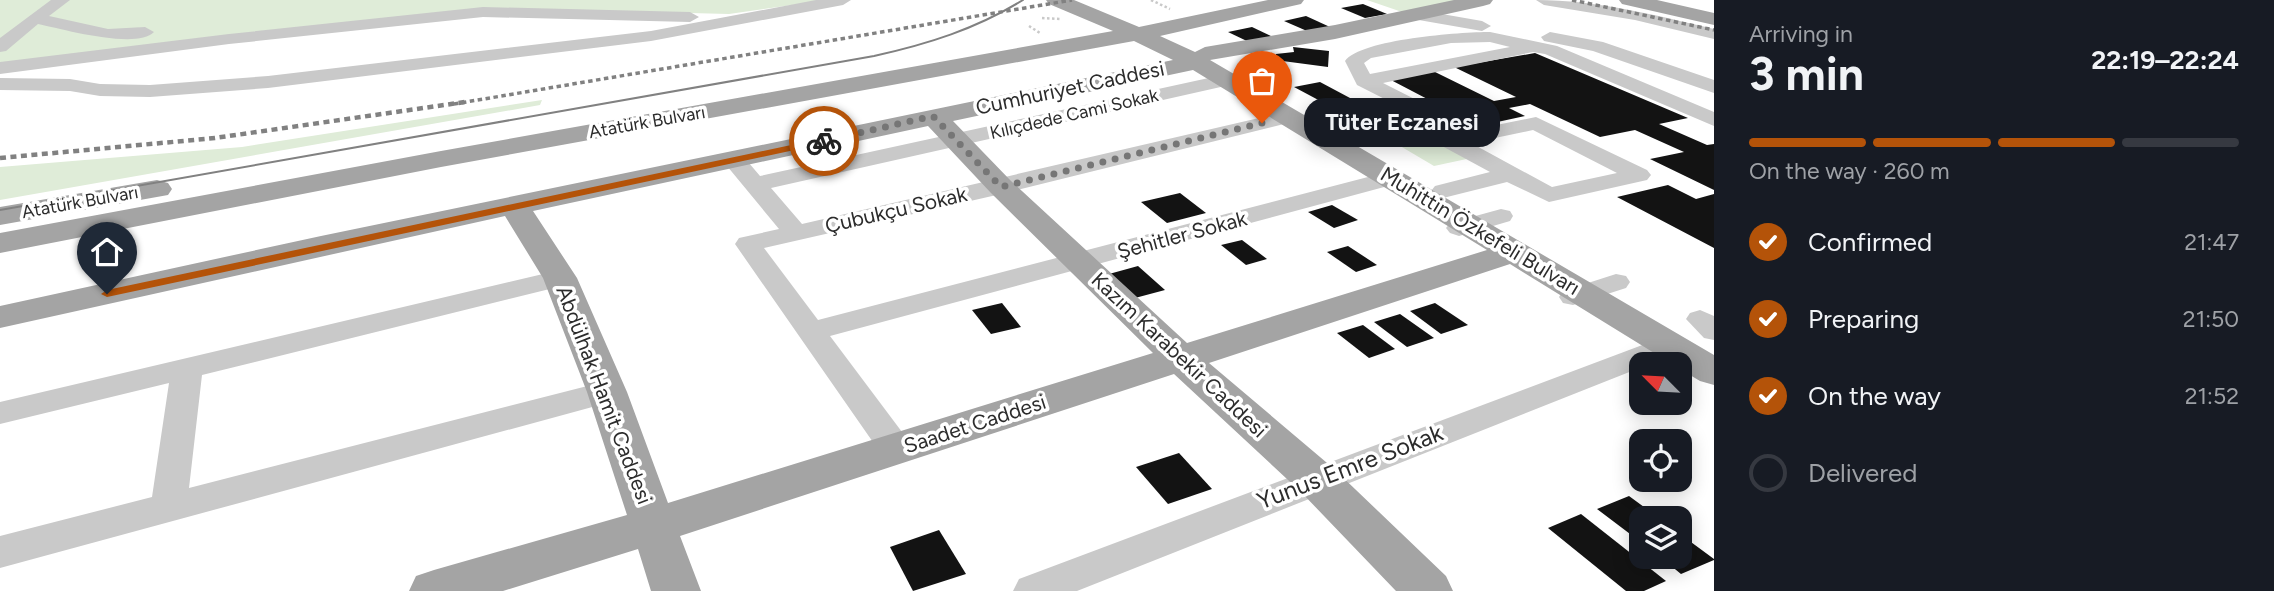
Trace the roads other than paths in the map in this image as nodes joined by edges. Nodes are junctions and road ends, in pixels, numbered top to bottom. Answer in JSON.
{"nodes":[{"id":1,"x":62,"y":0,"type":"edge"},
{"id":2,"x":492,"y":0,"type":"edge"},
{"id":3,"x":843,"y":0,"type":"edge"},
{"id":4,"x":1079,"y":0,"type":"edge"},
{"id":5,"x":1294,"y":0,"type":"edge"},
{"id":6,"x":1483,"y":0,"type":"edge"},
{"id":7,"x":1544,"y":0,"type":"edge"},
{"id":8,"x":1051,"y":6,"type":"edge"},
{"id":9,"x":1626,"y":7,"type":"edge"},
{"id":10,"x":1419,"y":15,"type":"junction"},
{"id":11,"x":760,"y":16,"type":"junction"},
{"id":12,"x":34,"y":18,"type":"junction"},
{"id":13,"x":1104,"y":19,"type":"junction"},
{"id":14,"x":1714,"y":19,"type":"edge"},
{"id":15,"x":1134,"y":23,"type":"junction"},
{"id":16,"x":702,"y":26,"type":"junction"},
{"id":17,"x":1166,"y":28,"type":"junction"},
{"id":18,"x":108,"y":34,"type":"junction"},
{"id":19,"x":1714,"y":34,"type":"edge"},
{"id":20,"x":1541,"y":42,"type":"junction"},
{"id":21,"x":1578,"y":42,"type":"junction"},
{"id":22,"x":0,"y":49,"type":"edge"},
{"id":23,"x":1201,"y":58,"type":"junction"},
{"id":24,"x":98,"y":71,"type":"junction"},
{"id":25,"x":148,"y":75,"type":"junction"},
{"id":26,"x":4,"y":77,"type":"edge"},
{"id":27,"x":1227,"y":80,"type":"junction"},
{"id":28,"x":1364,"y":81,"type":"junction"},
{"id":29,"x":70,"y":85,"type":"junction"},
{"id":30,"x":1714,"y":88,"type":"edge"},
{"id":31,"x":122,"y":91,"type":"junction"},
{"id":32,"x":1289,"y":117,"type":"junction"},
{"id":33,"x":1714,"y":120,"type":"edge"},
{"id":34,"x":1446,"y":124,"type":"dead end"},
{"id":35,"x":945,"y":128,"type":"junction"},
{"id":36,"x":735,"y":161,"type":"junction"},
{"id":37,"x":1510,"y":174,"type":"junction"},
{"id":38,"x":1391,"y":178,"type":"junction"},
{"id":39,"x":756,"y":184,"type":"junction"},
{"id":40,"x":1001,"y":187,"type":"junction"},
{"id":41,"x":1443,"y":191,"type":"junction"},
{"id":42,"x":515,"y":207,"type":"junction"},
{"id":43,"x":0,"y":216,"type":"edge"},
{"id":44,"x":1487,"y":228,"type":"junction"},
{"id":45,"x":796,"y":233,"type":"junction"},
{"id":46,"x":0,"y":243,"type":"edge"},
{"id":47,"x":1079,"y":262,"type":"junction"},
{"id":48,"x":561,"y":278,"type":"junction"},
{"id":49,"x":1595,"y":289,"type":"junction"},
{"id":50,"x":0,"y":317,"type":"edge"},
{"id":51,"x":810,"y":332,"type":"junction"},
{"id":52,"x":1702,"y":335,"type":"edge"},
{"id":53,"x":1179,"y":358,"type":"junction"},
{"id":54,"x":187,"y":368,"type":"junction"},
{"id":55,"x":1714,"y":372,"type":"edge"},
{"id":56,"x":607,"y":392,"type":"junction"},
{"id":57,"x":0,"y":413,"type":"edge"},
{"id":58,"x":896,"y":449,"type":"junction"},
{"id":59,"x":1317,"y":480,"type":"junction"},
{"id":60,"x":169,"y":507,"type":"junction"},
{"id":61,"x":654,"y":526,"type":"junction"},
{"id":62,"x":0,"y":552,"type":"edge"},
{"id":63,"x":434,"y":591,"type":"edge"},
{"id":64,"x":676,"y":591,"type":"edge"},
{"id":65,"x":1033,"y":591,"type":"edge"},
{"id":66,"x":1428,"y":591,"type":"edge"}],
"edges":[{"from":1,"to":12,"type":"street"},
{"from":2,"to":18,"type":"street"},
{"from":3,"to":11,"type":"street"},
{"from":4,"to":15,"type":"main road"},
{"from":5,"to":17,"type":"main road","name":"Atatürk Bulvarı"},
{"from":6,"to":10,"type":"main road","name":"Cumhuriyet Caddesi"},
{"from":7,"to":9,"type":"street"},
{"from":8,"to":13,"type":"main road"},
{"from":9,"to":14,"type":"main road"},
{"from":9,"to":19,"type":"street"},
{"from":9,"to":21,"type":"street"},
{"from":10,"to":20,"type":"street"},
{"from":10,"to":23,"type":"main road","name":"Cumhuriyet Caddesi"},
{"from":11,"to":16,"type":"street"},
{"from":11,"to":26,"type":"street"},
{"from":12,"to":18,"type":"street"},
{"from":12,"to":22,"type":"street"},
{"from":13,"to":15,"type":"main road"},
{"from":13,"to":43,"type":"main road","name":"Atatürk Bulvarı"},
{"from":15,"to":17,"type":"main road","name":"Atatürk Bulvarı"},
{"from":15,"to":23,"type":"main road","name":"Muhittin Özkefeli Bulvarı"},
{"from":15,"to":46,"type":"main road","name":"Atatürk Bulvarı"},
{"from":16,"to":25,"type":"street"},
{"from":16,"to":31,"type":"street"},
{"from":17,"to":23,"type":"main road","name":"Muhittin Özkefeli Bulvarı"},
{"from":18,"to":22,"type":"street"},
{"from":20,"to":21,"type":"street"},
{"from":20,"to":28,"type":"street"},
{"from":20,"to":28,"type":"street"},
{"from":20,"to":33,"type":"street"},
{"from":21,"to":30,"type":"street"},
{"from":23,"to":27,"type":"main road","name":"Muhittin Özkefeli Bulvarı"},
{"from":23,"to":35,"type":"main road","name":"Cumhuriyet Caddesi"},
{"from":23,"to":41,"type":"main road","name":"Muhittin Özkefeli Bulvarı"},
{"from":24,"to":25,"type":"street"},
{"from":24,"to":26,"type":"street"},
{"from":24,"to":29,"type":"street"},
{"from":25,"to":31,"type":"street"},
{"from":26,"to":29,"type":"street"},
{"from":27,"to":32,"type":"main road","name":"Muhittin Özkefeli Bulvarı"},
{"from":27,"to":35,"type":"street","name":"Kılıçdede Cami Sokak"},
{"from":28,"to":34,"type":"street"},
{"from":29,"to":31,"type":"street"},
{"from":32,"to":38,"type":"main road","name":"Muhittin Özkefeli Bulvarı"},
{"from":32,"to":40,"type":"street","name":"Çubukçu Sokak"},
{"from":35,"to":36,"type":"main road","name":"Cumhuriyet Caddesi"},
{"from":35,"to":39,"type":"street","name":"Kılıçdede Cami Sokak"},
{"from":35,"to":40,"type":"main road","name":"Kazım Karabekir Caddesi"},
{"from":36,"to":39,"type":"street"},
{"from":36,"to":42,"type":"main road","name":"Cumhuriyet Caddesi"},
{"from":37,"to":37,"type":"street"},
{"from":37,"to":41,"type":"street"},
{"from":38,"to":44,"type":"main road","name":"Muhittin Özkefeli Bulvarı"},
{"from":38,"to":47,"type":"street","name":"Şehitler Sokak"},
{"from":39,"to":45,"type":"street"},
{"from":40,"to":45,"type":"street","name":"Çubukçu Sokak"},
{"from":40,"to":47,"type":"main road","name":"Kazım Karabekir Caddesi"},
{"from":41,"to":44,"type":"main road","name":"Muhittin Özkefeli Bulvarı"},
{"from":42,"to":48,"type":"main road","name":"Abdülhak Hamit Caddesi"},
{"from":42,"to":50,"type":"main road","name":"Cumhuriyet Caddesi"},
{"from":44,"to":49,"type":"main road","name":"Muhittin Özkefeli Bulvarı"},
{"from":44,"to":49,"type":"main road","name":"Muhittin Özkefeli Bulvarı"},
{"from":44,"to":53,"type":"main road","name":"Saadet Caddesi"},
{"from":45,"to":51,"type":"street","name":"Çubukçu Sokak"},
{"from":47,"to":51,"type":"street","name":"Şehitler Sokak"},
{"from":47,"to":53,"type":"main road","name":"Kazım Karabekir Caddesi"},
{"from":48,"to":54,"type":"street"},
{"from":48,"to":56,"type":"main road","name":"Abdülhak Hamit Caddesi"},
{"from":49,"to":52,"type":"main road","name":"Muhittin Özkefeli Bulvarı"},
{"from":51,"to":58,"type":"street","name":"Çubukçu Sokak"},
{"from":52,"to":55,"type":"main road","name":"Muhittin Özkefeli Bulvarı"},
{"from":52,"to":59,"type":"street","name":"Yunus Emre Sokak"},
{"from":53,"to":58,"type":"main road","name":"Saadet Caddesi"},
{"from":53,"to":59,"type":"main road","name":"Kazım Karabekir Caddesi"},
{"from":54,"to":57,"type":"street"},
{"from":54,"to":60,"type":"street"},
{"from":56,"to":60,"type":"street"},
{"from":56,"to":61,"type":"main road","name":"Abdülhak Hamit Caddesi"},
{"from":58,"to":61,"type":"main road","name":"Saadet Caddesi"},
{"from":59,"to":65,"type":"street","name":"Yunus Emre Sokak"},
{"from":59,"to":66,"type":"main road","name":"Kazım Karabekir Caddesi"},
{"from":60,"to":62,"type":"street"},
{"from":61,"to":63,"type":"main road","name":"Saadet Caddesi"},
{"from":61,"to":64,"type":"main road","name":"Abdülhak Hamit Caddesi"}]}
